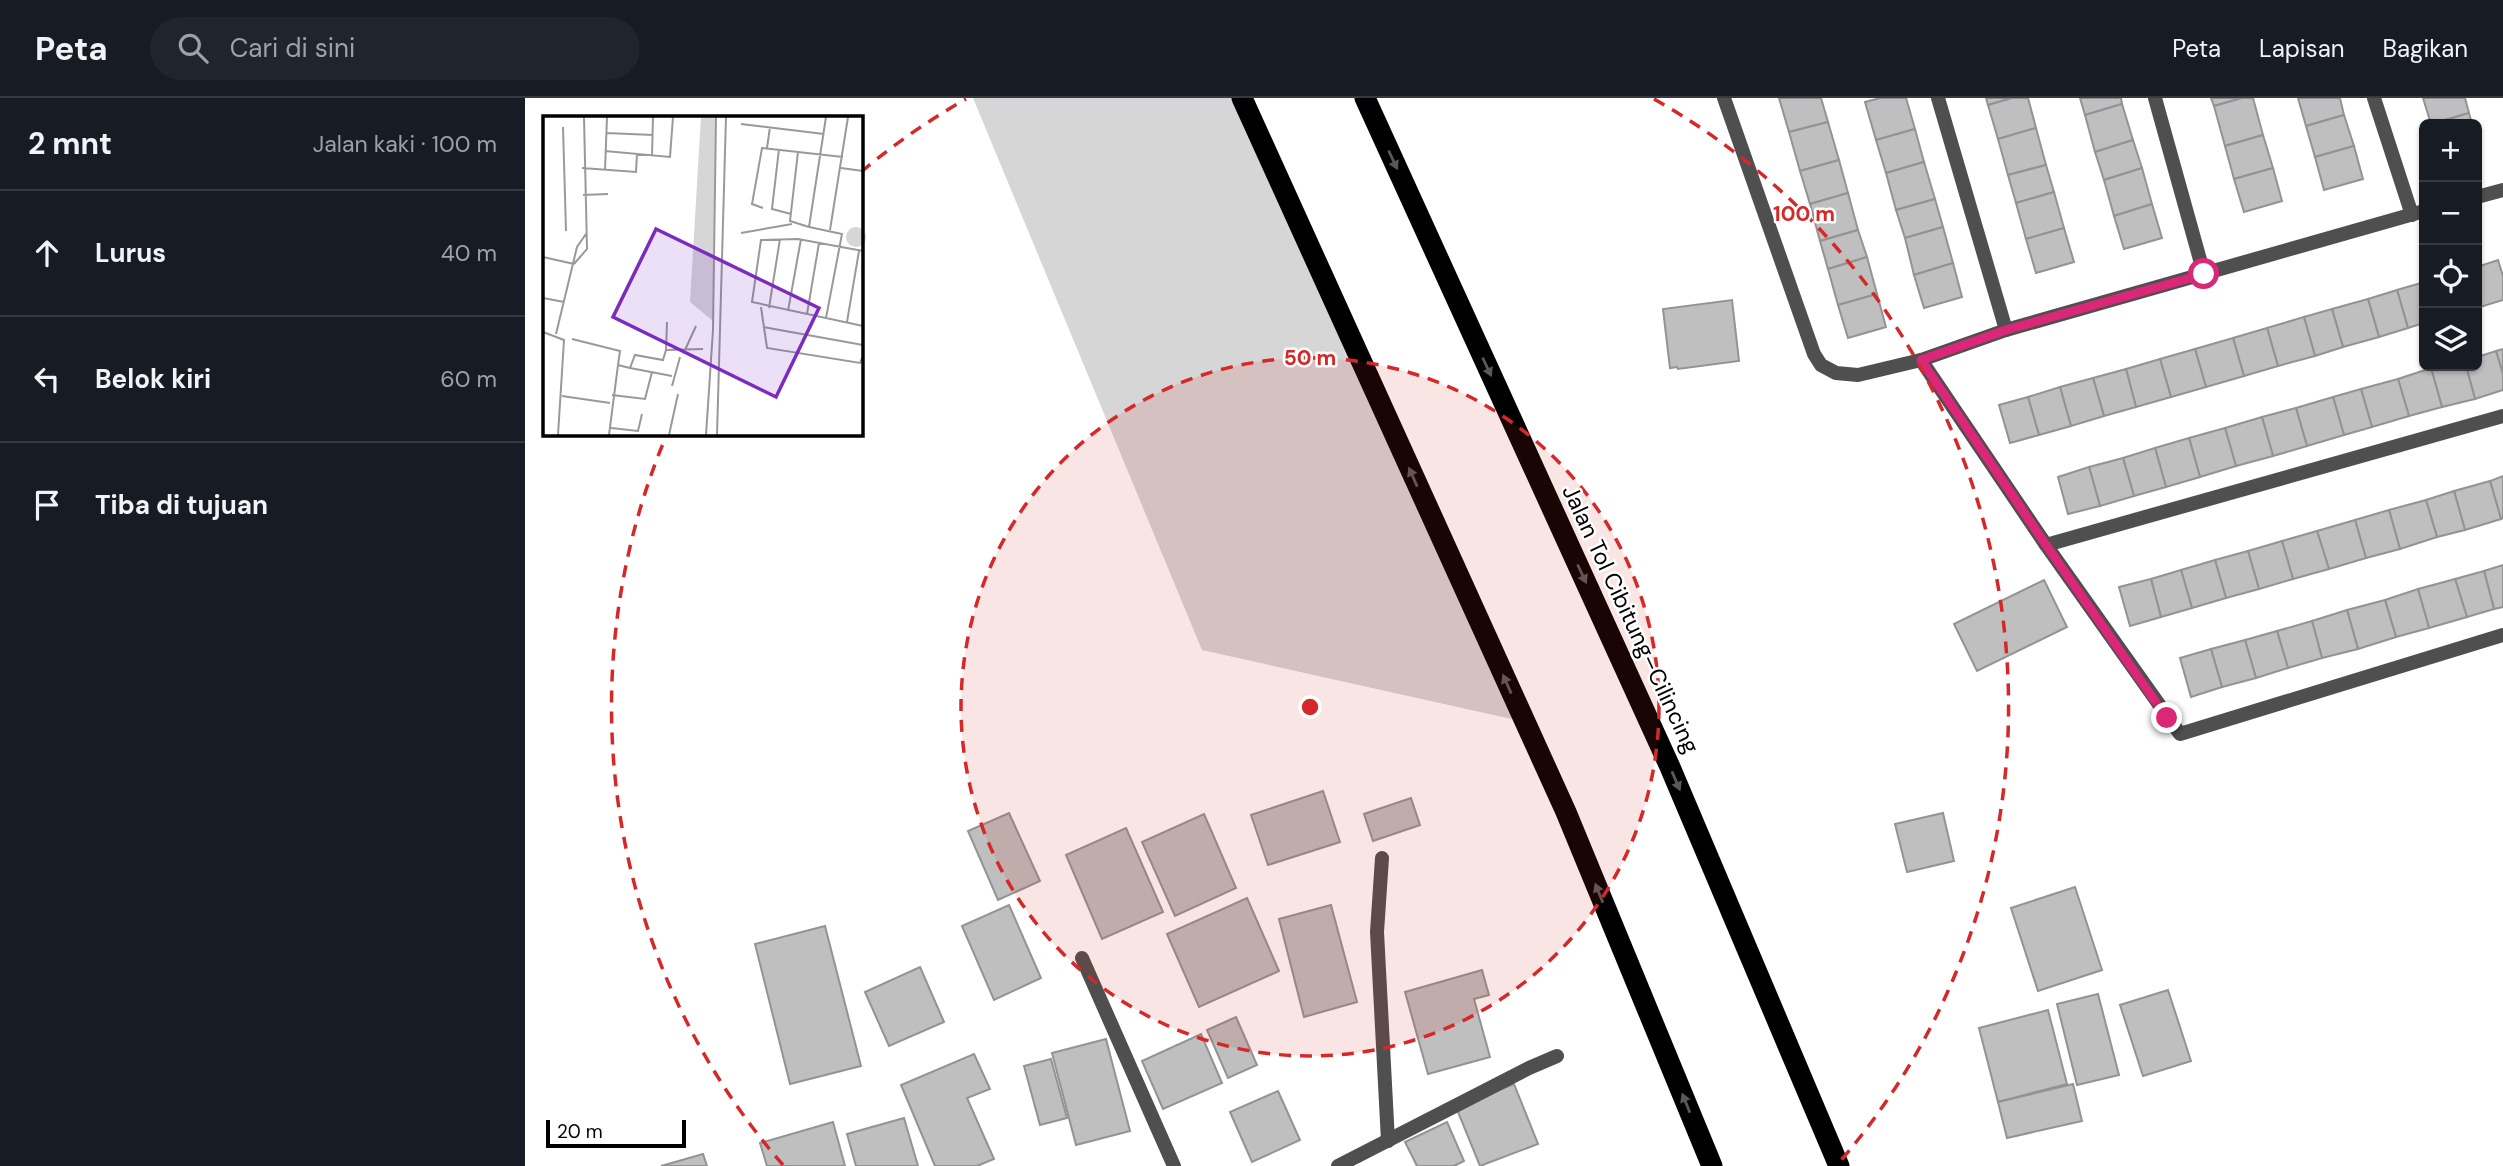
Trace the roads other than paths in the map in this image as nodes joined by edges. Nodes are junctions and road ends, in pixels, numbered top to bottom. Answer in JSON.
{"nodes":[{"id":1,"x":1241,"y":98,"type":"edge"},
{"id":2,"x":1365,"y":98,"type":"edge"},
{"id":3,"x":1724,"y":98,"type":"edge"},
{"id":4,"x":1938,"y":98,"type":"edge"},
{"id":5,"x":2155,"y":98,"type":"edge"},
{"id":6,"x":2374,"y":98,"type":"edge"},
{"id":7,"x":2503,"y":190,"type":"edge"},
{"id":8,"x":2482,"y":196,"type":"edge"},
{"id":9,"x":2418,"y":213,"type":"edge"},
{"id":10,"x":2204,"y":274,"type":"junction"},
{"id":11,"x":2006,"y":330,"type":"junction"},
{"id":12,"x":1921,"y":360,"type":"junction"},
{"id":13,"x":2503,"y":416,"type":"edge"},
{"id":14,"x":2046,"y":545,"type":"junction"},
{"id":15,"x":2503,"y":635,"type":"edge"},
{"id":16,"x":1382,"y":858,"type":"dead end"},
{"id":17,"x":1082,"y":958,"type":"dead end"},
{"id":18,"x":1557,"y":1056,"type":"dead end"},
{"id":19,"x":1388,"y":1141,"type":"junction"},
{"id":20,"x":1174,"y":1166,"type":"edge"},
{"id":21,"x":1338,"y":1166,"type":"edge"},
{"id":22,"x":1712,"y":1166,"type":"edge"},
{"id":23,"x":1839,"y":1166,"type":"edge"}],
"edges":[{"from":22,"to":1,"type":"highway","one_way":true},
{"from":2,"to":23,"type":"highway","name":"Jalan Tol Cibitung–Cilincing","one_way":true},
{"from":3,"to":12,"type":"street"},
{"from":4,"to":11,"type":"street"},
{"from":5,"to":10,"type":"street"},
{"from":6,"to":9,"type":"street"},
{"from":7,"to":8,"type":"street"},
{"from":9,"to":10,"type":"street"},
{"from":10,"to":11,"type":"street"},
{"from":11,"to":12,"type":"street"},
{"from":12,"to":14,"type":"street"},
{"from":13,"to":14,"type":"street"},
{"from":14,"to":15,"type":"street"},
{"from":16,"to":19,"type":"street"},
{"from":17,"to":20,"type":"street"},
{"from":18,"to":19,"type":"street"},
{"from":19,"to":21,"type":"street"}]}
